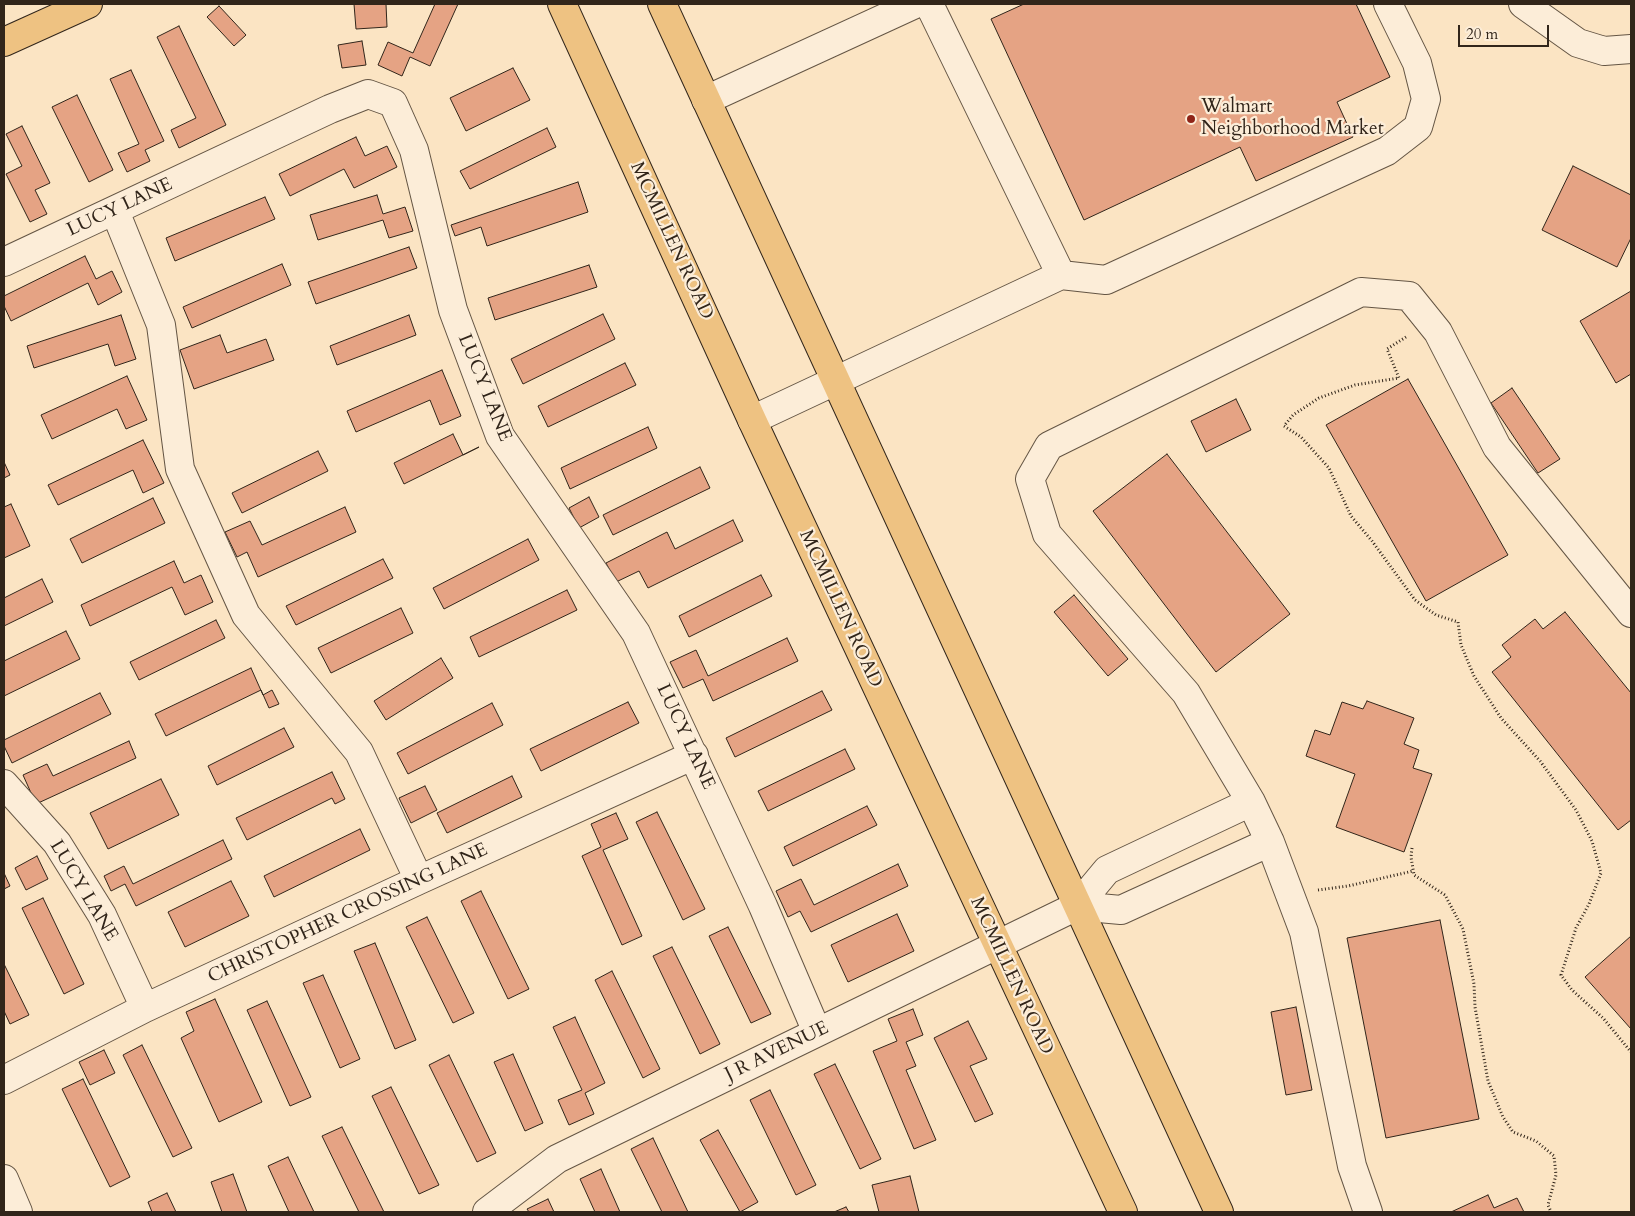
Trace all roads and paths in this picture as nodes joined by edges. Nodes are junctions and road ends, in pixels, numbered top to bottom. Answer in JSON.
{"nodes":[{"id":1,"x":88,"y":4,"type":"edge"},
{"id":2,"x":562,"y":4,"type":"edge"},
{"id":3,"x":662,"y":4,"type":"edge"},
{"id":4,"x":915,"y":4,"type":"edge"},
{"id":5,"x":929,"y":4,"type":"edge"},
{"id":6,"x":1388,"y":4,"type":"edge"},
{"id":7,"x":1523,"y":4,"type":"edge"},
{"id":8,"x":4,"y":42,"type":"edge"},
{"id":9,"x":1631,"y":49,"type":"edge"},
{"id":10,"x":706,"y":100,"type":"junction"},
{"id":11,"x":116,"y":210,"type":"junction"},
{"id":12,"x":4,"y":262,"type":"edge"},
{"id":13,"x":1061,"y":275,"type":"junction"},
{"id":14,"x":1430,"y":322,"type":"junction"},
{"id":15,"x":836,"y":382,"type":"junction"},
{"id":16,"x":752,"y":420,"type":"junction"},
{"id":17,"x":1631,"y":613,"type":"edge"},
{"id":18,"x":694,"y":755,"type":"junction"},
{"id":19,"x":4,"y":784,"type":"edge"},
{"id":20,"x":1251,"y":802,"type":"junction"},
{"id":21,"x":1270,"y":842,"type":"junction"},
{"id":22,"x":1412,"y":848,"type":"dead end"},
{"id":23,"x":1413,"y":871,"type":"junction"},
{"id":24,"x":419,"y":880,"type":"junction"},
{"id":25,"x":1290,"y":894,"type":"junction"},
{"id":26,"x":1077,"y":906,"type":"junction"},
{"id":27,"x":997,"y":945,"type":"junction"},
{"id":28,"x":145,"y":1008,"type":"junction"},
{"id":29,"x":817,"y":1032,"type":"junction"},
{"id":30,"x":1631,"y":1052,"type":"edge"},
{"id":31,"x":4,"y":1080,"type":"edge"},
{"id":32,"x":4,"y":1179,"type":"edge"},
{"id":33,"x":18,"y":1212,"type":"edge"},
{"id":34,"x":487,"y":1212,"type":"edge"},
{"id":35,"x":1123,"y":1212,"type":"edge"},
{"id":36,"x":1219,"y":1212,"type":"edge"},
{"id":37,"x":1368,"y":1212,"type":"edge"},
{"id":38,"x":1551,"y":1212,"type":"edge"}],
"edges":[{"from":1,"to":8,"type":"main road"},
{"from":2,"to":16,"type":"main road","name":"MCMILLEN ROAD"},
{"from":3,"to":10,"type":"main road"},
{"from":4,"to":10,"type":"street"},
{"from":5,"to":13,"type":"street"},
{"from":6,"to":13,"type":"street"},
{"from":7,"to":9,"type":"street"},
{"from":10,"to":15,"type":"main road"},
{"from":11,"to":12,"type":"street","name":"LUCY LANE"},
{"from":11,"to":18,"type":"street","name":"LUCY LANE"},
{"from":11,"to":24,"type":"street"},
{"from":13,"to":15,"type":"street"},
{"from":14,"to":17,"type":"street"},
{"from":14,"to":20,"type":"street"},
{"from":14,"to":30,"type":"path"},
{"from":15,"to":16,"type":"street"},
{"from":15,"to":26,"type":"main road"},
{"from":16,"to":27,"type":"main road","name":"MCMILLEN ROAD"},
{"from":18,"to":24,"type":"street","name":"CHRISTOPHER CROSSING LANE"},
{"from":18,"to":29,"type":"street","name":"LUCY LANE"},
{"from":19,"to":28,"type":"street","name":"LUCY LANE"},
{"from":20,"to":21,"type":"street"},
{"from":20,"to":26,"type":"street"},
{"from":21,"to":25,"type":"street"},
{"from":21,"to":26,"type":"street"},
{"from":22,"to":23,"type":"path"},
{"from":23,"to":25,"type":"path"},
{"from":23,"to":38,"type":"path"},
{"from":24,"to":28,"type":"street","name":"CHRISTOPHER CROSSING LANE"},
{"from":25,"to":37,"type":"street"},
{"from":26,"to":27,"type":"street","name":"J R AVENUE"},
{"from":26,"to":36,"type":"main road"},
{"from":27,"to":29,"type":"street","name":"J R AVENUE"},
{"from":27,"to":35,"type":"main road","name":"MCMILLEN ROAD"},
{"from":28,"to":31,"type":"street","name":"CHRISTOPHER CROSSING LANE"},
{"from":29,"to":34,"type":"street","name":"J R AVENUE"},
{"from":32,"to":33,"type":"street"}]}
